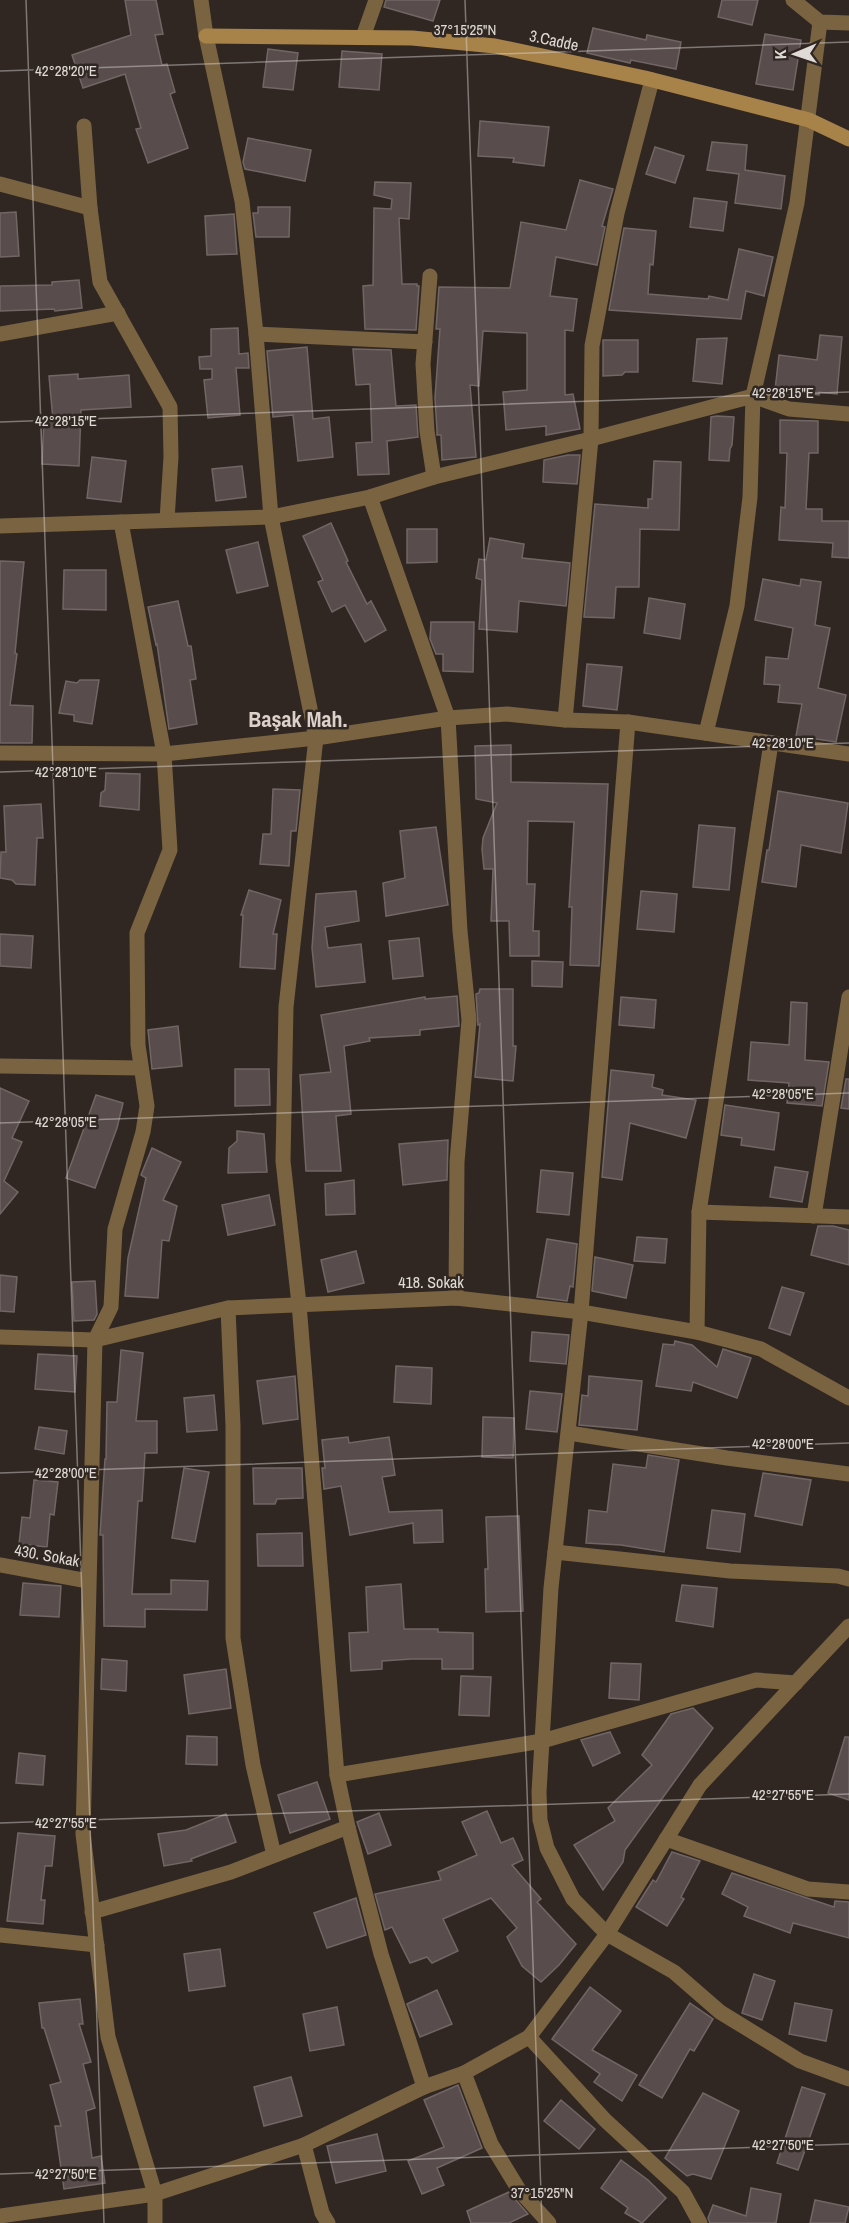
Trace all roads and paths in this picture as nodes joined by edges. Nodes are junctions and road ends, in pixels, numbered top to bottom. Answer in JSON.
{"nodes":[{"id":1,"x":201,"y":0,"type":"edge"},
{"id":2,"x":376,"y":0,"type":"edge"},
{"id":3,"x":793,"y":0,"type":"edge"},
{"id":4,"x":820,"y":22,"type":"junction"},
{"id":5,"x":849,"y":23,"type":"edge"},
{"id":6,"x":206,"y":36,"type":"junction"},
{"id":7,"x":363,"y":37,"type":"junction"},
{"id":8,"x":652,"y":80,"type":"junction"},
{"id":9,"x":809,"y":120,"type":"junction"},
{"id":10,"x":84,"y":126,"type":"dead end"},
{"id":11,"x":849,"y":139,"type":"edge"},
{"id":12,"x":0,"y":184,"type":"edge"},
{"id":13,"x":90,"y":207,"type":"junction"},
{"id":14,"x":430,"y":276,"type":"dead end"},
{"id":15,"x":118,"y":313,"type":"junction"},
{"id":16,"x":0,"y":334,"type":"edge"},
{"id":17,"x":256,"y":334,"type":"junction"},
{"id":18,"x":425,"y":342,"type":"junction"},
{"id":19,"x":753,"y":396,"type":"junction"},
{"id":20,"x":849,"y":414,"type":"edge"},
{"id":21,"x":591,"y":439,"type":"junction"},
{"id":22,"x":434,"y":477,"type":"junction"},
{"id":23,"x":370,"y":497,"type":"junction"},
{"id":24,"x":271,"y":517,"type":"junction"},
{"id":25,"x":167,"y":520,"type":"junction"},
{"id":26,"x":121,"y":522,"type":"junction"},
{"id":27,"x":0,"y":526,"type":"edge"},
{"id":28,"x":448,"y":718,"type":"junction"},
{"id":29,"x":565,"y":720,"type":"junction"},
{"id":30,"x":628,"y":722,"type":"junction"},
{"id":31,"x":706,"y":733,"type":"junction"},
{"id":32,"x":316,"y":738,"type":"junction"},
{"id":33,"x":771,"y":743,"type":"junction"},
{"id":34,"x":0,"y":753,"type":"edge"},
{"id":35,"x":164,"y":754,"type":"junction"},
{"id":36,"x":849,"y":754,"type":"edge"},
{"id":37,"x":849,"y":997,"type":"edge"},
{"id":38,"x":0,"y":1066,"type":"edge"},
{"id":39,"x":141,"y":1068,"type":"junction"},
{"id":40,"x":699,"y":1212,"type":"junction"},
{"id":41,"x":814,"y":1216,"type":"junction"},
{"id":42,"x":849,"y":1217,"type":"edge"},
{"id":43,"x":456,"y":1298,"type":"junction"},
{"id":44,"x":299,"y":1304,"type":"junction"},
{"id":45,"x":228,"y":1308,"type":"junction"},
{"id":46,"x":581,"y":1312,"type":"junction"},
{"id":47,"x":697,"y":1332,"type":"junction"},
{"id":48,"x":0,"y":1337,"type":"edge"},
{"id":49,"x":95,"y":1340,"type":"junction"},
{"id":50,"x":849,"y":1398,"type":"edge"},
{"id":51,"x":569,"y":1433,"type":"junction"},
{"id":52,"x":849,"y":1474,"type":"edge"},
{"id":53,"x":555,"y":1552,"type":"junction"},
{"id":54,"x":0,"y":1565,"type":"edge"},
{"id":55,"x":849,"y":1579,"type":"edge"},
{"id":56,"x":88,"y":1581,"type":"junction"},
{"id":57,"x":849,"y":1626,"type":"edge"},
{"id":58,"x":796,"y":1683,"type":"junction"},
{"id":59,"x":542,"y":1741,"type":"junction"},
{"id":60,"x":337,"y":1775,"type":"junction"},
{"id":61,"x":348,"y":1827,"type":"junction"},
{"id":62,"x":666,"y":1839,"type":"junction"},
{"id":63,"x":274,"y":1855,"type":"junction"},
{"id":64,"x":849,"y":1892,"type":"edge"},
{"id":65,"x":92,"y":1912,"type":"junction"},
{"id":66,"x":607,"y":1934,"type":"junction"},
{"id":67,"x":0,"y":1935,"type":"edge"},
{"id":68,"x":97,"y":1945,"type":"junction"},
{"id":69,"x":529,"y":2037,"type":"junction"},
{"id":70,"x":464,"y":2073,"type":"junction"},
{"id":71,"x":849,"y":2079,"type":"edge"},
{"id":72,"x":424,"y":2087,"type":"junction"},
{"id":73,"x":304,"y":2145,"type":"junction"},
{"id":74,"x":155,"y":2194,"type":"junction"},
{"id":75,"x":0,"y":2216,"type":"edge"},
{"id":76,"x":155,"y":2223,"type":"edge"},
{"id":77,"x":328,"y":2223,"type":"edge"},
{"id":78,"x":549,"y":2223,"type":"edge"},
{"id":79,"x":700,"y":2223,"type":"edge"}],
"edges":[{"from":1,"to":6,"type":"street"},
{"from":2,"to":7,"type":"street"},
{"from":3,"to":4,"type":"street"},
{"from":4,"to":5,"type":"street"},
{"from":4,"to":9,"type":"street"},
{"from":6,"to":7,"type":"street","name":"3.Cadde"},
{"from":6,"to":17,"type":"street"},
{"from":7,"to":8,"type":"street","name":"3.Cadde"},
{"from":8,"to":9,"type":"street","name":"3.Cadde"},
{"from":8,"to":21,"type":"street"},
{"from":9,"to":11,"type":"street","name":"3.Cadde"},
{"from":9,"to":19,"type":"street"},
{"from":10,"to":13,"type":"street"},
{"from":12,"to":13,"type":"street"},
{"from":13,"to":15,"type":"street"},
{"from":14,"to":18,"type":"street"},
{"from":15,"to":16,"type":"street"},
{"from":15,"to":25,"type":"street"},
{"from":17,"to":18,"type":"street"},
{"from":17,"to":24,"type":"street"},
{"from":18,"to":22,"type":"street"},
{"from":19,"to":20,"type":"street"},
{"from":19,"to":21,"type":"street"},
{"from":19,"to":31,"type":"street"},
{"from":21,"to":22,"type":"street"},
{"from":21,"to":29,"type":"street"},
{"from":22,"to":23,"type":"street"},
{"from":23,"to":24,"type":"street"},
{"from":23,"to":28,"type":"street"},
{"from":24,"to":25,"type":"street"},
{"from":24,"to":32,"type":"street"},
{"from":25,"to":26,"type":"street"},
{"from":26,"to":27,"type":"street"},
{"from":26,"to":35,"type":"street"},
{"from":28,"to":29,"type":"street"},
{"from":28,"to":32,"type":"street"},
{"from":28,"to":43,"type":"street"},
{"from":29,"to":30,"type":"street"},
{"from":30,"to":31,"type":"street"},
{"from":30,"to":46,"type":"street"},
{"from":31,"to":33,"type":"street"},
{"from":32,"to":35,"type":"street"},
{"from":32,"to":44,"type":"street"},
{"from":33,"to":36,"type":"street"},
{"from":33,"to":40,"type":"street"},
{"from":34,"to":35,"type":"street"},
{"from":35,"to":39,"type":"street"},
{"from":37,"to":41,"type":"street"},
{"from":38,"to":39,"type":"street"},
{"from":39,"to":49,"type":"street"},
{"from":40,"to":41,"type":"street"},
{"from":40,"to":47,"type":"street"},
{"from":41,"to":42,"type":"street"},
{"from":43,"to":44,"type":"street","name":"418. Sokak"},
{"from":43,"to":46,"type":"street","name":"418. Sokak"},
{"from":44,"to":45,"type":"street","name":"418. Sokak"},
{"from":44,"to":60,"type":"street"},
{"from":45,"to":49,"type":"street","name":"418. Sokak"},
{"from":45,"to":63,"type":"street"},
{"from":46,"to":47,"type":"street","name":"418. Sokak"},
{"from":46,"to":51,"type":"street"},
{"from":47,"to":50,"type":"street","name":"418. Sokak"},
{"from":48,"to":49,"type":"street","name":"418. Sokak"},
{"from":49,"to":56,"type":"street"},
{"from":51,"to":52,"type":"street"},
{"from":51,"to":53,"type":"street"},
{"from":53,"to":55,"type":"street"},
{"from":53,"to":59,"type":"street"},
{"from":54,"to":56,"type":"street","name":"430. Sokak"},
{"from":56,"to":65,"type":"street"},
{"from":57,"to":58,"type":"street"},
{"from":58,"to":59,"type":"street"},
{"from":58,"to":62,"type":"street"},
{"from":59,"to":60,"type":"street"},
{"from":59,"to":66,"type":"street"},
{"from":60,"to":61,"type":"street"},
{"from":61,"to":63,"type":"street"},
{"from":61,"to":72,"type":"street"},
{"from":62,"to":64,"type":"street"},
{"from":62,"to":66,"type":"street"},
{"from":63,"to":65,"type":"street"},
{"from":65,"to":68,"type":"street"},
{"from":66,"to":69,"type":"street"},
{"from":66,"to":71,"type":"street"},
{"from":67,"to":68,"type":"street"},
{"from":68,"to":74,"type":"street"},
{"from":69,"to":70,"type":"street"},
{"from":69,"to":79,"type":"street"},
{"from":70,"to":72,"type":"street"},
{"from":70,"to":78,"type":"street"},
{"from":72,"to":73,"type":"street"},
{"from":73,"to":74,"type":"street"},
{"from":73,"to":77,"type":"street"},
{"from":74,"to":75,"type":"street"},
{"from":74,"to":76,"type":"street"}]}
